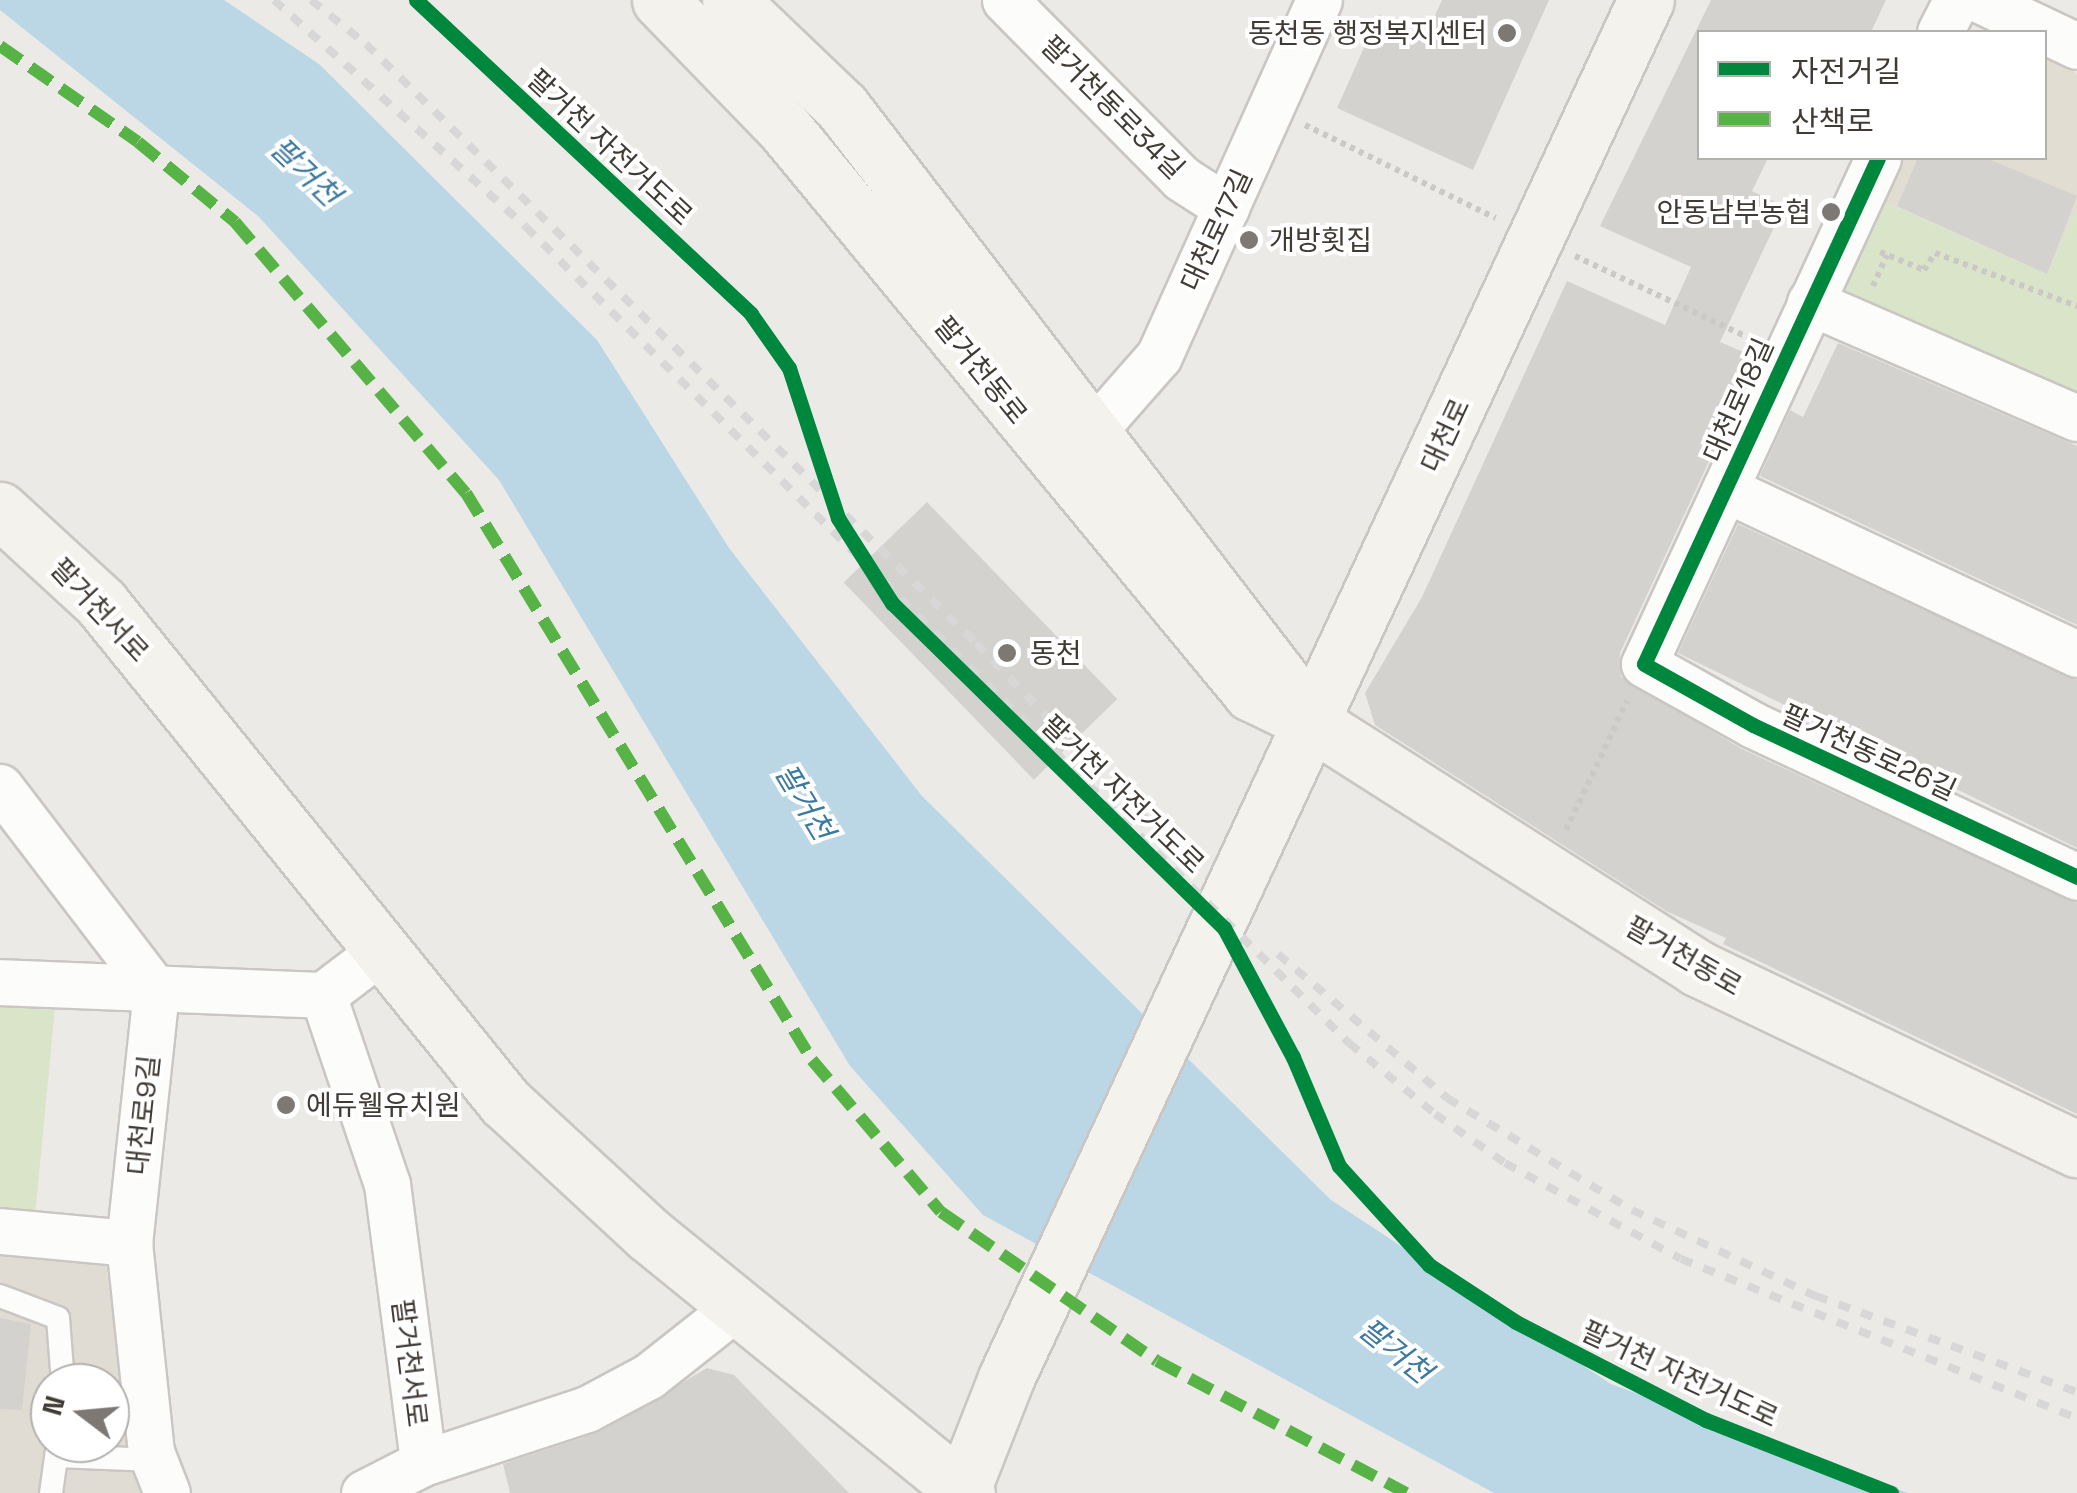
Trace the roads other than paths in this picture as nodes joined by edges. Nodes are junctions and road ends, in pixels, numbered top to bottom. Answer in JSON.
{"nodes":[{"id":1,"x":660,"y":0,"type":"edge"},
{"id":2,"x":730,"y":0,"type":"edge"},
{"id":3,"x":1005,"y":0,"type":"edge"},
{"id":4,"x":1646,"y":0,"type":"edge"},
{"id":5,"x":1956,"y":0,"type":"edge"},
{"id":6,"x":1980,"y":0,"type":"edge"},
{"id":7,"x":1311,"y":4,"type":"edge"},
{"id":8,"x":1941,"y":30,"type":"edge"},
{"id":9,"x":2043,"y":30,"type":"edge"},
{"id":10,"x":2047,"y":32,"type":"edge"},
{"id":11,"x":2077,"y":46,"type":"edge"},
{"id":12,"x":1877,"y":160,"type":"edge"},
{"id":13,"x":1226,"y":207,"type":"junction"},
{"id":14,"x":1810,"y":302,"type":"junction"},
{"id":15,"x":2077,"y":418,"type":"edge"},
{"id":16,"x":1094,"y":430,"type":"junction"},
{"id":17,"x":1725,"y":489,"type":"junction"},
{"id":18,"x":0,"y":510,"type":"edge"},
{"id":19,"x":2077,"y":654,"type":"edge"},
{"id":20,"x":1644,"y":664,"type":"joint"},
{"id":21,"x":1313,"y":723,"type":"junction"},
{"id":22,"x":0,"y":787,"type":"edge"},
{"id":23,"x":2077,"y":877,"type":"edge"},
{"id":24,"x":382,"y":950,"type":"junction"},
{"id":25,"x":0,"y":982,"type":"edge"},
{"id":26,"x":156,"y":990,"type":"junction"},
{"id":27,"x":324,"y":995,"type":"junction"},
{"id":28,"x":2077,"y":1149,"type":"edge"},
{"id":29,"x":0,"y":1231,"type":"edge"},
{"id":30,"x":129,"y":1244,"type":"junction"},
{"id":31,"x":0,"y":1296,"type":"edge"},
{"id":32,"x":735,"y":1308,"type":"junction"},
{"id":33,"x":61,"y":1363,"type":"edge"},
{"id":34,"x":423,"y":1462,"type":"junction"},
{"id":35,"x":55,"y":1463,"type":"edge"},
{"id":36,"x":109,"y":1463,"type":"edge"},
{"id":37,"x":161,"y":1476,"type":"edge"},
{"id":38,"x":963,"y":1492,"type":"edge"},
{"id":39,"x":51,"y":1493,"type":"edge"},
{"id":40,"x":364,"y":1493,"type":"edge"}],
"edges":[{"from":1,"to":21,"type":"main road","name":"팔거천동로"},
{"from":2,"to":16,"type":"main road","name":"팔거천동로"},
{"from":3,"to":13,"type":"street","name":"팔거천동로34길"},
{"from":4,"to":21,"type":"main road","name":"대천로"},
{"from":5,"to":8,"type":"street"},
{"from":6,"to":9,"type":"street"},
{"from":7,"to":13,"type":"street","name":"대천로17길"},
{"from":10,"to":11,"type":"street"},
{"from":12,"to":14,"type":"street","name":"대천로18길"},
{"from":13,"to":16,"type":"street","name":"대천로17길"},
{"from":14,"to":15,"type":"street"},
{"from":14,"to":17,"type":"street","name":"대천로18길"},
{"from":16,"to":21,"type":"main road","name":"팔거천동로"},
{"from":17,"to":19,"type":"street"},
{"from":17,"to":20,"type":"street","name":"대천로18길"},
{"from":18,"to":24,"type":"main road","name":"팔거천서로"},
{"from":20,"to":23,"type":"street","name":"팔거천동로26길"},
{"from":21,"to":28,"type":"main road","name":"팔거천동로"},
{"from":21,"to":38,"type":"main road","name":"대천로"},
{"from":22,"to":26,"type":"street"},
{"from":24,"to":27,"type":"street"},
{"from":24,"to":32,"type":"main road","name":"팔거천서로"},
{"from":25,"to":26,"type":"street"},
{"from":26,"to":27,"type":"street"},
{"from":26,"to":30,"type":"street","name":"대천로9길"},
{"from":27,"to":34,"type":"street","name":"팔거천서로"},
{"from":29,"to":30,"type":"street"},
{"from":30,"to":37,"type":"street","name":"대천로9길"},
{"from":31,"to":33,"type":"lane"},
{"from":32,"to":34,"type":"street","name":"팔거천서로"},
{"from":32,"to":38,"type":"main road","name":"팔거천서로"},
{"from":34,"to":40,"type":"street"},
{"from":35,"to":39,"type":"lane"},
{"from":36,"to":37,"type":"lane"}]}
